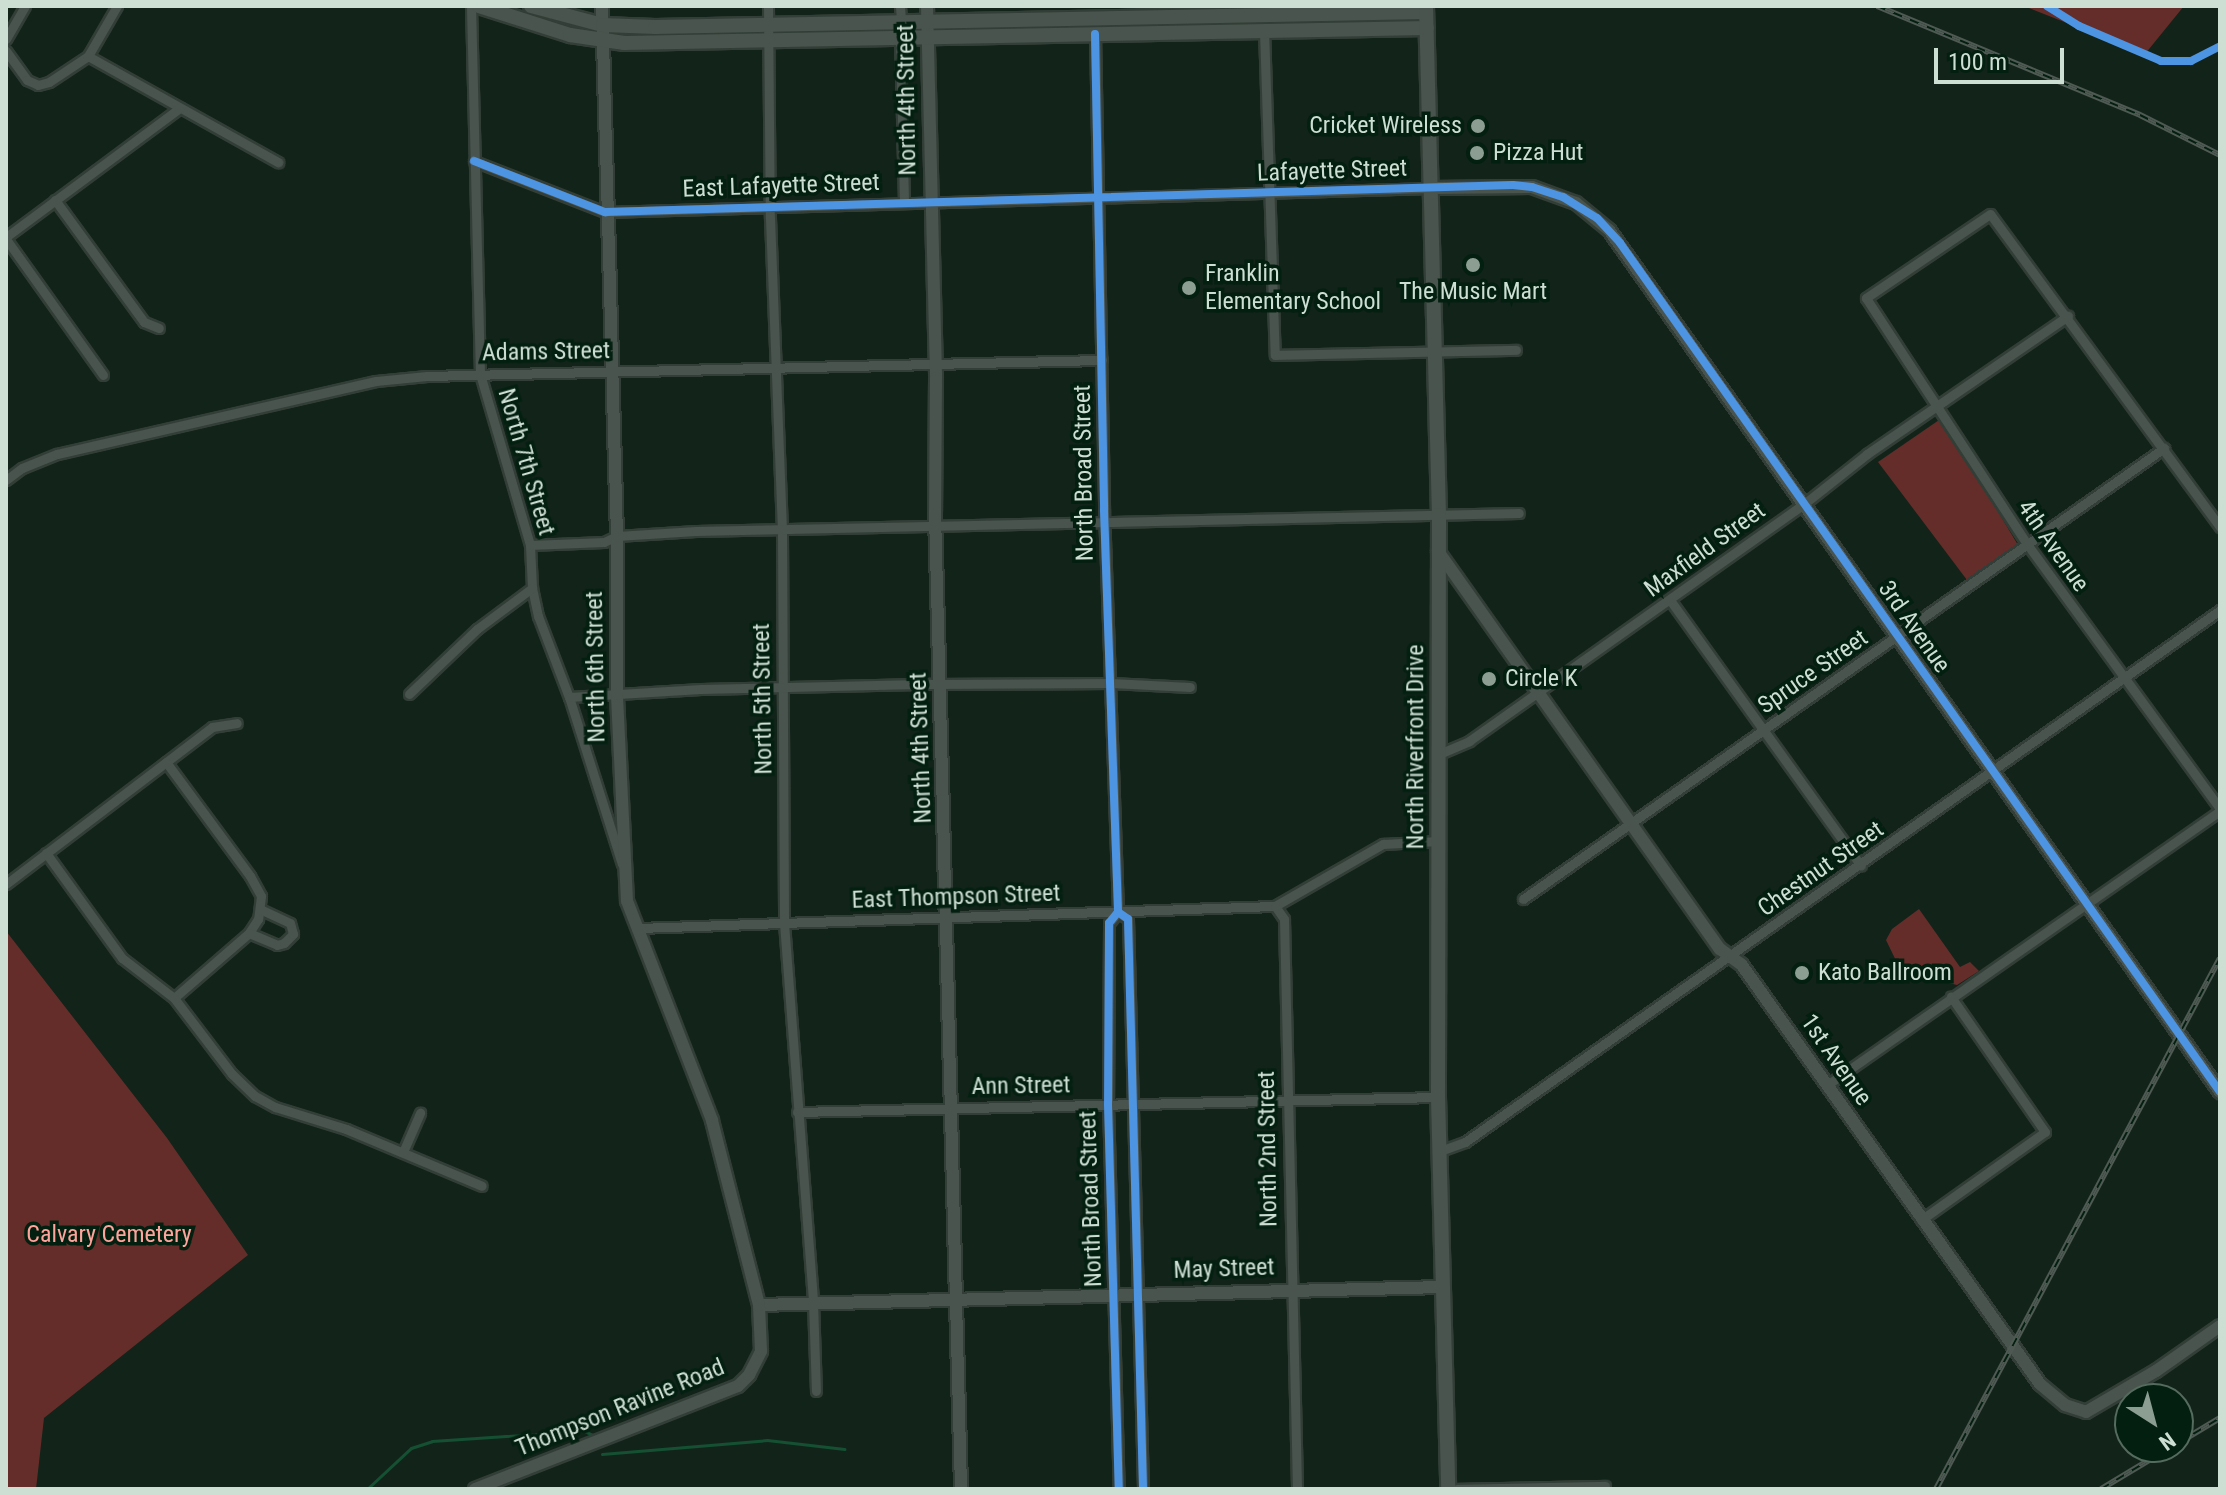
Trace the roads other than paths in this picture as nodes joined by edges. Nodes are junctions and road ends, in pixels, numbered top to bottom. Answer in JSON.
{"nodes":[{"id":1,"x":25,"y":6,"type":"edge"},
{"id":2,"x":117,"y":6,"type":"edge"},
{"id":3,"x":471,"y":6,"type":"edge"},
{"id":4,"x":479,"y":6,"type":"edge"},
{"id":5,"x":531,"y":6,"type":"edge"},
{"id":6,"x":602,"y":6,"type":"edge"},
{"id":7,"x":768,"y":6,"type":"edge"},
{"id":8,"x":900,"y":6,"type":"edge"},
{"id":9,"x":927,"y":6,"type":"edge"},
{"id":10,"x":1394,"y":6,"type":"edge"},
{"id":11,"x":1426,"y":9,"type":"edge"},
{"id":12,"x":1264,"y":10,"type":"edge"},
{"id":13,"x":1095,"y":12,"type":"edge"},
{"id":14,"x":1368,"y":12,"type":"junction"},
{"id":15,"x":901,"y":22,"type":"junction"},
{"id":16,"x":927,"y":22,"type":"junction"},
{"id":17,"x":603,"y":25,"type":"junction"},
{"id":18,"x":1427,"y":28,"type":"junction"},
{"id":19,"x":1264,"y":30,"type":"junction"},
{"id":20,"x":769,"y":33,"type":"junction"},
{"id":21,"x":1095,"y":34,"type":"junction"},
{"id":22,"x":900,"y":38,"type":"junction"},
{"id":23,"x":927,"y":38,"type":"junction"},
{"id":24,"x":6,"y":39,"type":"edge"},
{"id":25,"x":604,"y":42,"type":"junction"},
{"id":26,"x":6,"y":51,"type":"edge"},
{"id":27,"x":88,"y":56,"type":"junction"},
{"id":28,"x":180,"y":108,"type":"junction"},
{"id":29,"x":474,"y":161,"type":"junction"},
{"id":30,"x":278,"y":162,"type":"dead end"},
{"id":31,"x":1431,"y":188,"type":"junction"},
{"id":32,"x":1267,"y":193,"type":"junction"},
{"id":33,"x":1100,"y":197,"type":"junction"},
{"id":34,"x":1563,"y":197,"type":"joint"},
{"id":35,"x":55,"y":200,"type":"junction"},
{"id":36,"x":904,"y":201,"type":"junction"},
{"id":37,"x":931,"y":201,"type":"junction"},
{"id":38,"x":770,"y":206,"type":"junction"},
{"id":39,"x":605,"y":212,"type":"junction"},
{"id":40,"x":6,"y":238,"type":"edge"},
{"id":41,"x":2068,"y":316,"type":"junction"},
{"id":42,"x":159,"y":328,"type":"dead end"},
{"id":43,"x":1516,"y":350,"type":"dead end"},
{"id":44,"x":1435,"y":351,"type":"junction"},
{"id":45,"x":1102,"y":360,"type":"junction"},
{"id":46,"x":935,"y":364,"type":"junction"},
{"id":47,"x":775,"y":366,"type":"junction"},
{"id":48,"x":613,"y":371,"type":"junction"},
{"id":49,"x":480,"y":374,"type":"junction"},
{"id":50,"x":103,"y":375,"type":"dead end"},
{"id":51,"x":1934,"y":407,"type":"junction"},
{"id":52,"x":2164,"y":448,"type":"junction"},
{"id":53,"x":6,"y":480,"type":"edge"},
{"id":54,"x":1804,"y":504,"type":"junction"},
{"id":55,"x":1519,"y":513,"type":"dead end"},
{"id":56,"x":1439,"y":515,"type":"junction"},
{"id":57,"x":1104,"y":524,"type":"junction"},
{"id":58,"x":935,"y":527,"type":"junction"},
{"id":59,"x":2220,"y":527,"type":"edge"},
{"id":60,"x":782,"y":532,"type":"junction"},
{"id":61,"x":617,"y":536,"type":"junction"},
{"id":62,"x":2027,"y":544,"type":"junction"},
{"id":63,"x":530,"y":545,"type":"junction"},
{"id":64,"x":1438,"y":551,"type":"junction"},
{"id":65,"x":532,"y":588,"type":"junction"},
{"id":66,"x":1670,"y":600,"type":"junction"},
{"id":67,"x":2220,"y":610,"type":"edge"},
{"id":68,"x":1898,"y":638,"type":"junction"},
{"id":69,"x":2123,"y":679,"type":"junction"},
{"id":70,"x":1111,"y":683,"type":"junction"},
{"id":71,"x":942,"y":684,"type":"junction"},
{"id":72,"x":1190,"y":687,"type":"dead end"},
{"id":73,"x":783,"y":688,"type":"junction"},
{"id":74,"x":1538,"y":692,"type":"junction"},
{"id":75,"x":409,"y":694,"type":"dead end"},
{"id":76,"x":617,"y":694,"type":"junction"},
{"id":77,"x":569,"y":697,"type":"junction"},
{"id":78,"x":237,"y":723,"type":"dead end"},
{"id":79,"x":1764,"y":730,"type":"junction"},
{"id":80,"x":1439,"y":754,"type":"junction"},
{"id":81,"x":166,"y":762,"type":"junction"},
{"id":82,"x":1992,"y":773,"type":"junction"},
{"id":83,"x":2220,"y":810,"type":"edge"},
{"id":84,"x":1631,"y":825,"type":"junction"},
{"id":85,"x":1438,"y":841,"type":"junction"},
{"id":86,"x":46,"y":853,"type":"junction"},
{"id":87,"x":623,"y":866,"type":"junction"},
{"id":88,"x":1861,"y":866,"type":"junction"},
{"id":89,"x":6,"y":884,"type":"edge"},
{"id":90,"x":1523,"y":899,"type":"dead end"},
{"id":91,"x":2086,"y":904,"type":"junction"},
{"id":92,"x":1275,"y":906,"type":"junction"},
{"id":93,"x":260,"y":909,"type":"junction"},
{"id":94,"x":1118,"y":912,"type":"junction"},
{"id":95,"x":947,"y":916,"type":"junction"},
{"id":96,"x":784,"y":923,"type":"junction"},
{"id":97,"x":638,"y":928,"type":"junction"},
{"id":98,"x":249,"y":933,"type":"junction"},
{"id":99,"x":1731,"y":958,"type":"junction"},
{"id":100,"x":1951,"y":997,"type":"junction"},
{"id":101,"x":174,"y":998,"type":"junction"},
{"id":102,"x":1827,"y":1085,"type":"junction"},
{"id":103,"x":2220,"y":1092,"type":"edge"},
{"id":104,"x":1438,"y":1097,"type":"junction"},
{"id":105,"x":1289,"y":1099,"type":"junction"},
{"id":106,"x":1133,"y":1103,"type":"junction"},
{"id":107,"x":1108,"y":1104,"type":"junction"},
{"id":108,"x":952,"y":1107,"type":"junction"},
{"id":109,"x":797,"y":1112,"type":"junction"},
{"id":110,"x":420,"y":1113,"type":"dead end"},
{"id":111,"x":1440,"y":1151,"type":"junction"},
{"id":112,"x":403,"y":1152,"type":"junction"},
{"id":113,"x":482,"y":1186,"type":"dead end"},
{"id":114,"x":1921,"y":1220,"type":"junction"},
{"id":115,"x":1443,"y":1287,"type":"junction"},
{"id":116,"x":1293,"y":1289,"type":"junction"},
{"id":117,"x":1138,"y":1293,"type":"junction"},
{"id":118,"x":1114,"y":1294,"type":"junction"},
{"id":119,"x":955,"y":1300,"type":"junction"},
{"id":120,"x":813,"y":1302,"type":"junction"},
{"id":121,"x":759,"y":1305,"type":"junction"},
{"id":122,"x":2220,"y":1326,"type":"edge"},
{"id":123,"x":816,"y":1391,"type":"dead end"},
{"id":124,"x":1605,"y":1486,"type":"dead end"},
{"id":125,"x":475,"y":1489,"type":"edge"},
{"id":126,"x":961,"y":1489,"type":"edge"},
{"id":127,"x":1119,"y":1489,"type":"edge"},
{"id":128,"x":1143,"y":1489,"type":"edge"},
{"id":129,"x":1297,"y":1489,"type":"edge"},
{"id":130,"x":1448,"y":1489,"type":"edge"},
{"id":131,"x":1457,"y":1489,"type":"edge"}],
"edges":[{"from":1,"to":24,"type":"street"},
{"from":2,"to":27,"type":"street"},
{"from":3,"to":29,"type":"street","name":"North 7th Street"},
{"from":4,"to":25,"type":"main road"},
{"from":5,"to":17,"type":"main road"},
{"from":6,"to":17,"type":"street","name":"North 6th Street"},
{"from":7,"to":20,"type":"street","name":"North 5th Street"},
{"from":8,"to":15,"type":"street"},
{"from":9,"to":16,"type":"street","name":"North 4th Street"},
{"from":10,"to":14,"type":"main road"},
{"from":11,"to":14,"type":"main road"},
{"from":11,"to":18,"type":"main road","name":"North Riverfront Drive"},
{"from":12,"to":13,"type":"main road"},
{"from":12,"to":14,"type":"main road"},
{"from":12,"to":19,"type":"street"},
{"from":13,"to":16,"type":"main road"},
{"from":15,"to":16,"type":"main road"},
{"from":15,"to":20,"type":"main road"},
{"from":16,"to":23,"type":"street","name":"North 4th Street"},
{"from":17,"to":20,"type":"main road"},
{"from":17,"to":25,"type":"street","name":"North 6th Street"},
{"from":18,"to":19,"type":"main road"},
{"from":18,"to":31,"type":"main road","name":"North Riverfront Drive"},
{"from":19,"to":21,"type":"main road"},
{"from":19,"to":32,"type":"street"},
{"from":20,"to":22,"type":"main road"},
{"from":20,"to":25,"type":"main road"},
{"from":20,"to":38,"type":"street","name":"North 5th Street"},
{"from":21,"to":23,"type":"main road"},
{"from":21,"to":33,"type":"street","name":"North Broad Street"},
{"from":22,"to":23,"type":"main road"},
{"from":22,"to":36,"type":"street"},
{"from":23,"to":37,"type":"street","name":"North 4th Street"},
{"from":25,"to":39,"type":"street","name":"North 6th Street"},
{"from":26,"to":27,"type":"street"},
{"from":27,"to":28,"type":"street"},
{"from":28,"to":30,"type":"street"},
{"from":28,"to":35,"type":"street"},
{"from":29,"to":39,"type":"street","name":"East Lafayette Street"},
{"from":29,"to":49,"type":"street","name":"North 7th Street"},
{"from":31,"to":32,"type":"street","name":"Lafayette Street"},
{"from":31,"to":34,"type":"street","name":"Lafayette Street"},
{"from":31,"to":44,"type":"main road","name":"North Riverfront Drive"},
{"from":32,"to":33,"type":"street","name":"Lafayette Street"},
{"from":32,"to":44,"type":"street"},
{"from":33,"to":37,"type":"street","name":"East Lafayette Street"},
{"from":33,"to":45,"type":"street","name":"North Broad Street"},
{"from":34,"to":54,"type":"street","name":"3rd Avenue"},
{"from":35,"to":40,"type":"street"},
{"from":35,"to":42,"type":"street"},
{"from":36,"to":37,"type":"street","name":"East Lafayette Street"},
{"from":36,"to":38,"type":"street","name":"East Lafayette Street"},
{"from":37,"to":46,"type":"street","name":"North 4th Street"},
{"from":38,"to":39,"type":"street","name":"East Lafayette Street"},
{"from":38,"to":47,"type":"street","name":"North 5th Street"},
{"from":39,"to":48,"type":"street","name":"North 6th Street"},
{"from":40,"to":50,"type":"street"},
{"from":41,"to":51,"type":"street","name":"Maxfield Street"},
{"from":41,"to":51,"type":"street","name":"4th Avenue"},
{"from":41,"to":52,"type":"street"},
{"from":43,"to":44,"type":"street"},
{"from":44,"to":56,"type":"main road","name":"North Riverfront Drive"},
{"from":45,"to":46,"type":"street","name":"Adams Street"},
{"from":45,"to":57,"type":"street","name":"North Broad Street"},
{"from":46,"to":47,"type":"street","name":"Adams Street"},
{"from":46,"to":58,"type":"street","name":"North 4th Street"},
{"from":47,"to":48,"type":"street","name":"Adams Street"},
{"from":47,"to":60,"type":"street","name":"North 5th Street"},
{"from":48,"to":49,"type":"street","name":"Adams Street"},
{"from":48,"to":61,"type":"street","name":"North 6th Street"},
{"from":49,"to":53,"type":"street","name":"Adams Street"},
{"from":49,"to":63,"type":"street","name":"North 7th Street"},
{"from":51,"to":54,"type":"street","name":"Maxfield Street"},
{"from":51,"to":62,"type":"street","name":"4th Avenue"},
{"from":52,"to":59,"type":"street"},
{"from":52,"to":62,"type":"street","name":"Spruce Street"},
{"from":54,"to":66,"type":"street","name":"Maxfield Street"},
{"from":54,"to":68,"type":"street","name":"3rd Avenue"},
{"from":55,"to":56,"type":"street"},
{"from":56,"to":57,"type":"street"},
{"from":56,"to":64,"type":"main road","name":"North Riverfront Drive"},
{"from":57,"to":58,"type":"street"},
{"from":57,"to":70,"type":"street","name":"North Broad Street"},
{"from":58,"to":60,"type":"street"},
{"from":58,"to":71,"type":"street","name":"North 4th Street"},
{"from":60,"to":61,"type":"street"},
{"from":60,"to":73,"type":"street","name":"North 5th Street"},
{"from":61,"to":63,"type":"street"},
{"from":61,"to":76,"type":"street","name":"North 6th Street"},
{"from":62,"to":68,"type":"street","name":"Spruce Street"},
{"from":62,"to":69,"type":"street","name":"4th Avenue"},
{"from":63,"to":65,"type":"street","name":"North 7th Street"},
{"from":64,"to":74,"type":"street","name":"1st Avenue"},
{"from":64,"to":80,"type":"main road","name":"North Riverfront Drive"},
{"from":65,"to":75,"type":"street"},
{"from":65,"to":77,"type":"street","name":"North 7th Street"},
{"from":66,"to":74,"type":"street","name":"Maxfield Street"},
{"from":66,"to":79,"type":"street"},
{"from":67,"to":69,"type":"street","name":"Chestnut Street"},
{"from":68,"to":79,"type":"street","name":"Spruce Street"},
{"from":68,"to":82,"type":"street","name":"3rd Avenue"},
{"from":69,"to":82,"type":"street","name":"Chestnut Street"},
{"from":69,"to":83,"type":"street","name":"4th Avenue"},
{"from":70,"to":71,"type":"street"},
{"from":70,"to":72,"type":"street"},
{"from":70,"to":94,"type":"street","name":"North Broad Street"},
{"from":71,"to":73,"type":"street"},
{"from":71,"to":95,"type":"street","name":"North 4th Street"},
{"from":73,"to":76,"type":"street"},
{"from":73,"to":96,"type":"street","name":"North 5th Street"},
{"from":74,"to":80,"type":"street","name":"Maxfield Street"},
{"from":74,"to":84,"type":"street","name":"1st Avenue"},
{"from":76,"to":77,"type":"street"},
{"from":76,"to":87,"type":"street","name":"North 6th Street"},
{"from":77,"to":87,"type":"street","name":"North 7th Street"},
{"from":78,"to":81,"type":"street"},
{"from":79,"to":84,"type":"street","name":"Spruce Street"},
{"from":79,"to":88,"type":"street"},
{"from":80,"to":85,"type":"main road","name":"North Riverfront Drive"},
{"from":81,"to":86,"type":"street"},
{"from":81,"to":93,"type":"street"},
{"from":82,"to":88,"type":"street","name":"Chestnut Street"},
{"from":82,"to":91,"type":"street","name":"3rd Avenue"},
{"from":83,"to":91,"type":"street"},
{"from":84,"to":90,"type":"street","name":"Spruce Street"},
{"from":84,"to":99,"type":"street","name":"1st Avenue"},
{"from":85,"to":92,"type":"street"},
{"from":85,"to":104,"type":"main road","name":"North Riverfront Drive"},
{"from":86,"to":89,"type":"street"},
{"from":86,"to":101,"type":"street"},
{"from":87,"to":97,"type":"street","name":"North 6th Street"},
{"from":88,"to":99,"type":"street","name":"Chestnut Street"},
{"from":91,"to":100,"type":"street"},
{"from":91,"to":103,"type":"street","name":"3rd Avenue"},
{"from":92,"to":94,"type":"street","name":"East Thompson Street"},
{"from":92,"to":105,"type":"street","name":"North 2nd Street"},
{"from":93,"to":98,"type":"street"},
{"from":93,"to":98,"type":"street"},
{"from":94,"to":95,"type":"street","name":"East Thompson Street"},
{"from":94,"to":106,"type":"street","name":"North Broad Street"},
{"from":94,"to":107,"type":"street","name":"North Broad Street"},
{"from":95,"to":96,"type":"street","name":"East Thompson Street"},
{"from":95,"to":108,"type":"street","name":"North 4th Street"},
{"from":96,"to":97,"type":"street","name":"East Thompson Street"},
{"from":96,"to":109,"type":"street","name":"North 5th Street"},
{"from":97,"to":121,"type":"street","name":"North 6th Street"},
{"from":98,"to":101,"type":"street"},
{"from":99,"to":102,"type":"street","name":"1st Avenue"},
{"from":99,"to":111,"type":"street","name":"Chestnut Street"},
{"from":100,"to":102,"type":"street"},
{"from":100,"to":114,"type":"street"},
{"from":101,"to":112,"type":"street"},
{"from":102,"to":114,"type":"street","name":"1st Avenue"},
{"from":104,"to":105,"type":"street","name":"Ann Street"},
{"from":104,"to":111,"type":"main road","name":"North Riverfront Drive"},
{"from":105,"to":106,"type":"street","name":"Ann Street"},
{"from":105,"to":116,"type":"street","name":"North 2nd Street"},
{"from":106,"to":107,"type":"street","name":"Ann Street"},
{"from":106,"to":117,"type":"street","name":"North Broad Street"},
{"from":107,"to":108,"type":"street","name":"Ann Street"},
{"from":107,"to":118,"type":"street","name":"North Broad Street"},
{"from":108,"to":109,"type":"street","name":"Ann Street"},
{"from":108,"to":119,"type":"street","name":"North 4th Street"},
{"from":109,"to":120,"type":"street","name":"North 5th Street"},
{"from":110,"to":112,"type":"street"},
{"from":111,"to":115,"type":"main road","name":"North Riverfront Drive"},
{"from":112,"to":113,"type":"street"},
{"from":114,"to":122,"type":"street","name":"1st Avenue"},
{"from":115,"to":116,"type":"street","name":"May Street"},
{"from":115,"to":130,"type":"main road","name":"North Riverfront Drive"},
{"from":116,"to":117,"type":"street","name":"May Street"},
{"from":116,"to":129,"type":"street","name":"North 2nd Street"},
{"from":117,"to":118,"type":"street","name":"May Street"},
{"from":117,"to":128,"type":"street","name":"North Broad Street"},
{"from":118,"to":119,"type":"street","name":"May Street"},
{"from":118,"to":127,"type":"street","name":"North Broad Street"},
{"from":119,"to":120,"type":"street","name":"May Street"},
{"from":119,"to":126,"type":"street","name":"North 4th Street"},
{"from":120,"to":121,"type":"street"},
{"from":120,"to":123,"type":"street","name":"North 5th Street"},
{"from":121,"to":125,"type":"street","name":"Thompson Ravine Road"},
{"from":124,"to":131,"type":"street"}]}
